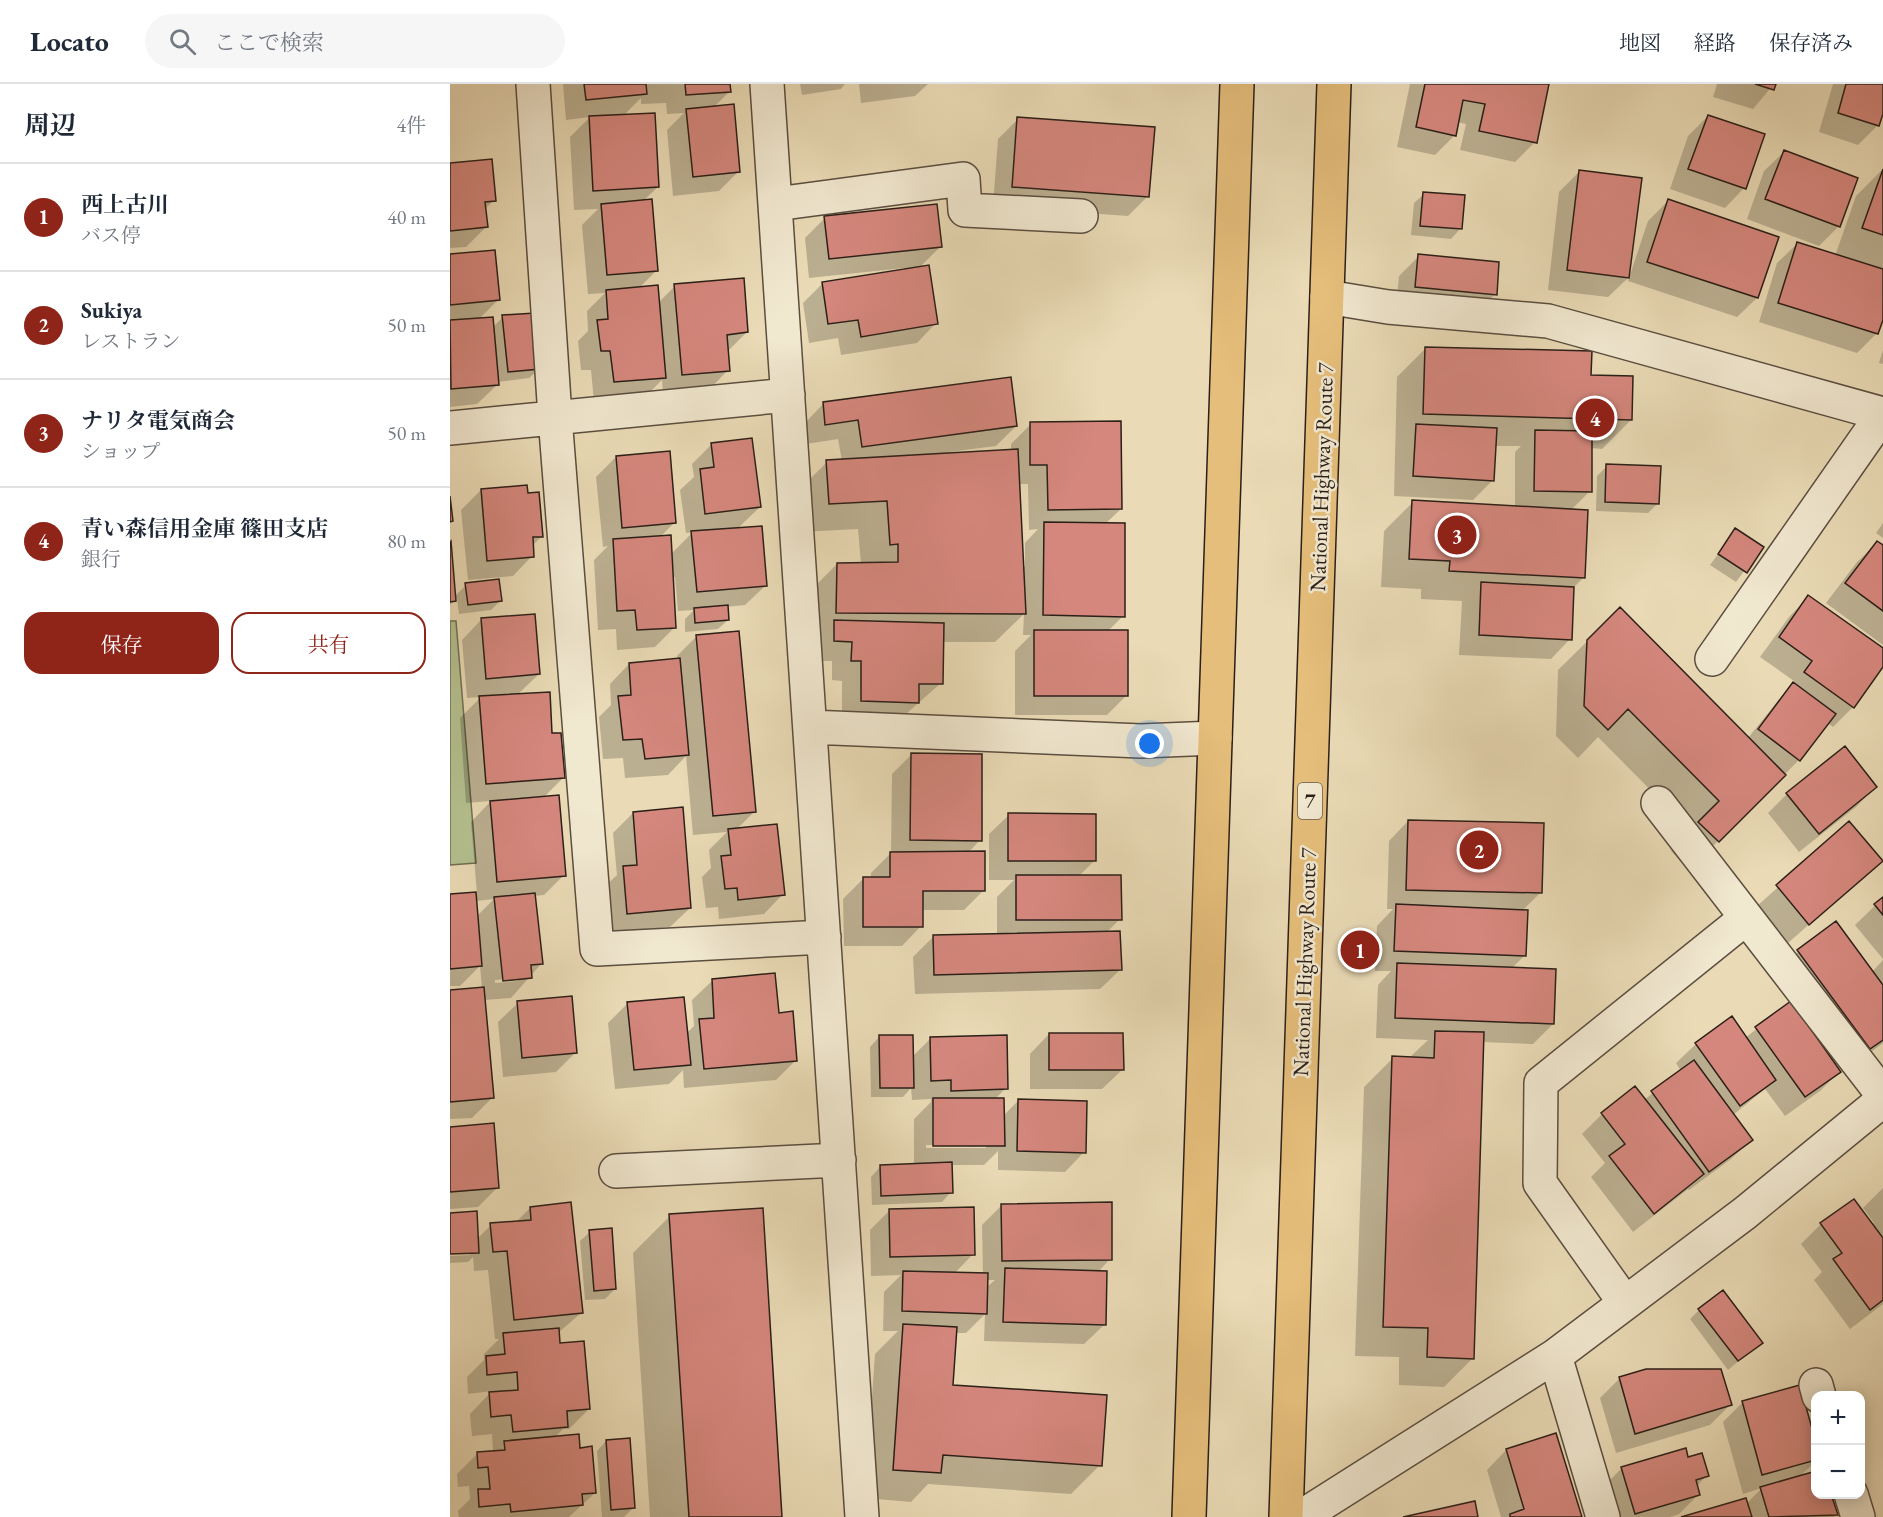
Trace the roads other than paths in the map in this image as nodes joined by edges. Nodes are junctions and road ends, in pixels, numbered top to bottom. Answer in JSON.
{"nodes":[{"id":1,"x":533,"y":84,"type":"edge"},
{"id":2,"x":767,"y":84,"type":"edge"},
{"id":3,"x":1237,"y":84,"type":"edge"},
{"id":4,"x":1334,"y":84,"type":"edge"},
{"id":5,"x":776,"y":204,"type":"junction"},
{"id":6,"x":1081,"y":216,"type":"dead end"},
{"id":7,"x":1327,"y":297,"type":"junction"},
{"id":8,"x":788,"y":395,"type":"junction"},
{"id":9,"x":555,"y":417,"type":"junction"},
{"id":10,"x":450,"y":428,"type":"edge"},
{"id":11,"x":1712,"y":659,"type":"dead end"},
{"id":12,"x":810,"y":728,"type":"junction"},
{"id":13,"x":1215,"y":738,"type":"junction"},
{"id":14,"x":1658,"y":802,"type":"dead end"},
{"id":15,"x":1746,"y":918,"type":"junction"},
{"id":16,"x":824,"y":937,"type":"junction"},
{"id":17,"x":1883,"y":1095,"type":"edge"},
{"id":18,"x":1883,"y":1100,"type":"edge"},
{"id":19,"x":839,"y":1160,"type":"junction"},
{"id":20,"x":616,"y":1171,"type":"dead end"},
{"id":21,"x":1625,"y":1303,"type":"junction"},
{"id":22,"x":1555,"y":1356,"type":"junction"},
{"id":23,"x":1853,"y":1499,"type":"edge"},
{"id":24,"x":862,"y":1517,"type":"edge"},
{"id":25,"x":1190,"y":1517,"type":"edge"},
{"id":26,"x":1286,"y":1517,"type":"edge"},
{"id":27,"x":1301,"y":1517,"type":"edge"},
{"id":28,"x":1603,"y":1517,"type":"edge"},
{"id":29,"x":1858,"y":1517,"type":"edge"}],
"edges":[{"from":1,"to":9,"type":"street"},
{"from":2,"to":5,"type":"street"},
{"from":3,"to":13,"type":"highway"},
{"from":4,"to":7,"type":"highway","name":"National Highway Route 7","number":"7"},
{"from":5,"to":6,"type":"street"},
{"from":5,"to":8,"type":"street"},
{"from":7,"to":11,"type":"street"},
{"from":7,"to":26,"type":"highway","name":"National Highway Route 7","number":"7"},
{"from":8,"to":9,"type":"street"},
{"from":8,"to":12,"type":"street"},
{"from":9,"to":10,"type":"street"},
{"from":9,"to":16,"type":"street"},
{"from":12,"to":13,"type":"street"},
{"from":12,"to":16,"type":"street"},
{"from":13,"to":25,"type":"highway"},
{"from":14,"to":15,"type":"street"},
{"from":15,"to":17,"type":"street"},
{"from":15,"to":21,"type":"street"},
{"from":16,"to":19,"type":"street"},
{"from":18,"to":21,"type":"street"},
{"from":19,"to":20,"type":"street"},
{"from":19,"to":24,"type":"street"},
{"from":21,"to":22,"type":"street"},
{"from":22,"to":27,"type":"street"},
{"from":22,"to":28,"type":"street"},
{"from":23,"to":29,"type":"street"}]}
